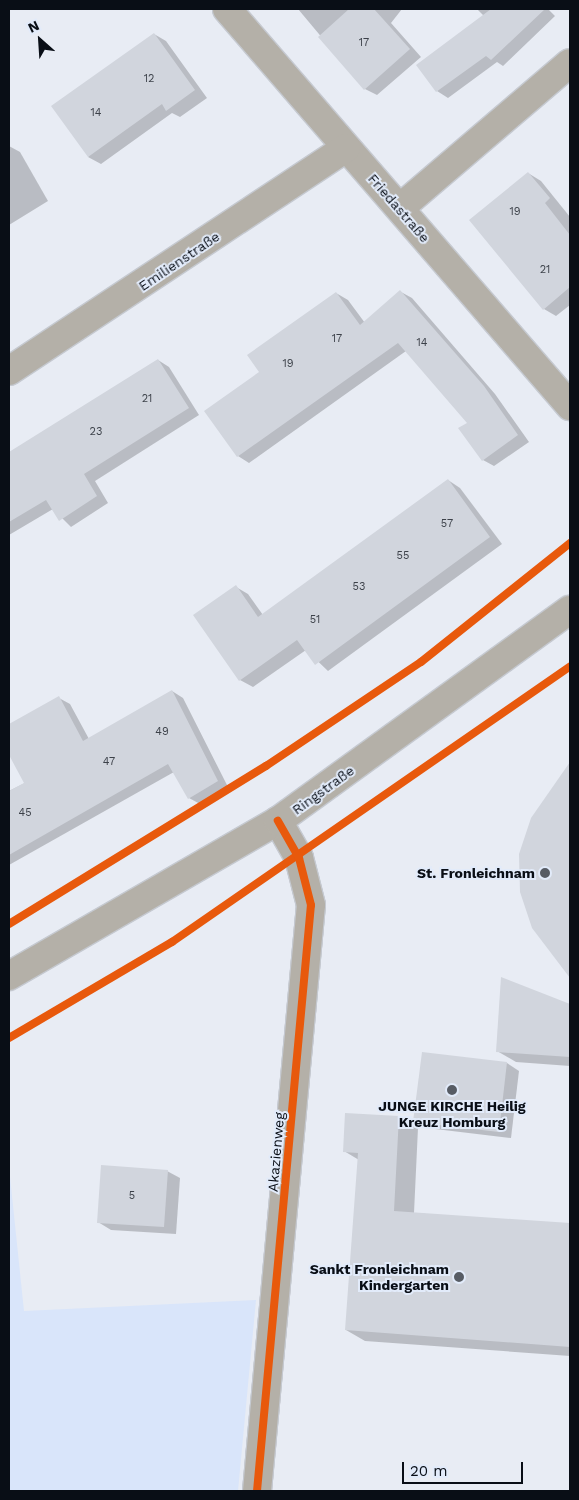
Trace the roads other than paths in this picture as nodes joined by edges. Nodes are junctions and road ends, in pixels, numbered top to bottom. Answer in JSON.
{"nodes":[{"id":1,"x":227,"y":9,"type":"edge"},
{"id":2,"x":570,"y":63,"type":"edge"},
{"id":3,"x":346,"y":148,"type":"junction"},
{"id":4,"x":400,"y":208,"type":"junction"},
{"id":5,"x":9,"y":371,"type":"edge"},
{"id":6,"x":570,"y":406,"type":"edge"},
{"id":7,"x":570,"y":610,"type":"edge"},
{"id":8,"x":278,"y":821,"type":"junction"},
{"id":9,"x":9,"y":976,"type":"edge"},
{"id":10,"x":257,"y":1491,"type":"edge"}],
"edges":[{"from":1,"to":3,"type":"street","name":"Friedastraße"},
{"from":2,"to":4,"type":"street"},
{"from":3,"to":4,"type":"street","name":"Friedastraße"},
{"from":3,"to":5,"type":"street","name":"Emilienstraße"},
{"from":4,"to":6,"type":"street","name":"Friedastraße"},
{"from":7,"to":8,"type":"street","name":"Ringstraße"},
{"from":8,"to":9,"type":"street","name":"Ringstraße"},
{"from":8,"to":10,"type":"street","name":"Akazienweg"}]}
